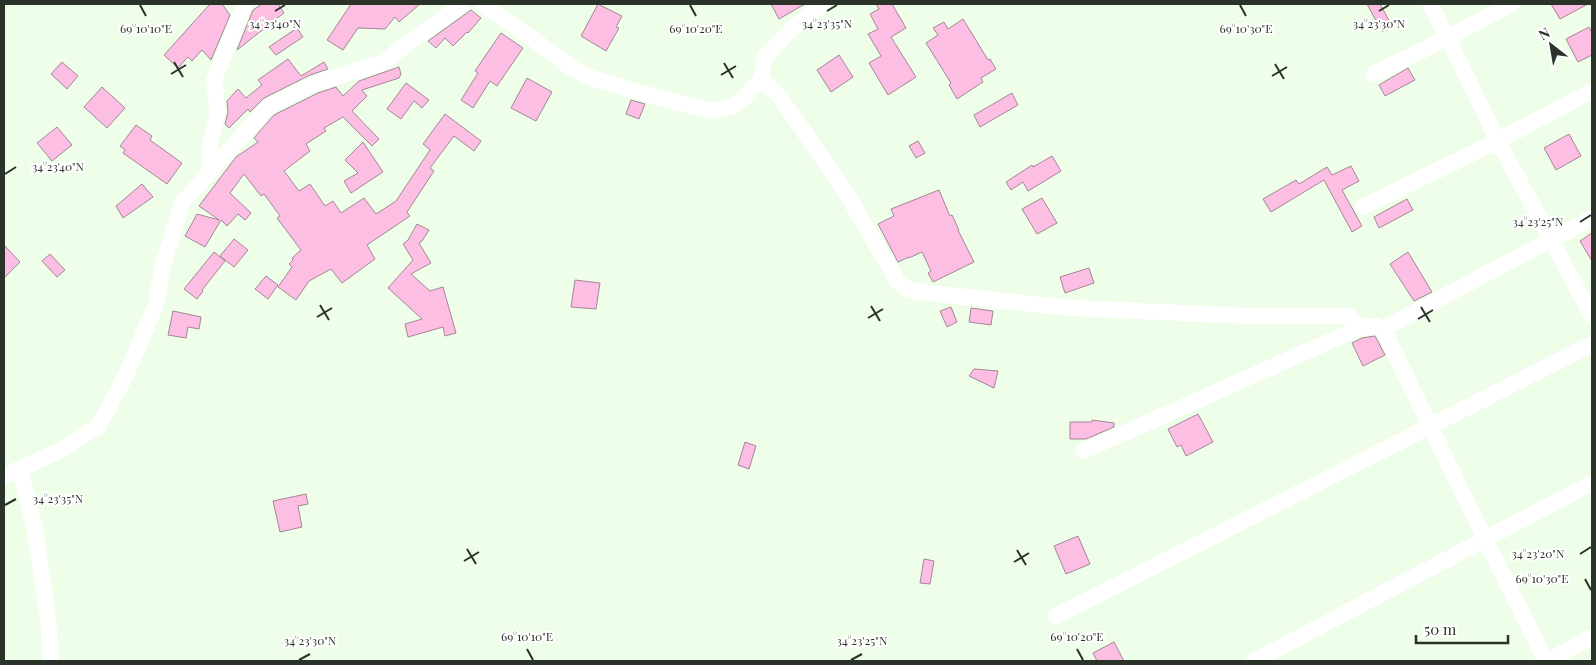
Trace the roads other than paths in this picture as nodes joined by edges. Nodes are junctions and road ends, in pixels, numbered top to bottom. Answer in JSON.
{"nodes":[{"id":1,"x":245,"y":4,"type":"edge"},
{"id":2,"x":463,"y":4,"type":"edge"},
{"id":3,"x":482,"y":4,"type":"edge"},
{"id":4,"x":823,"y":4,"type":"edge"},
{"id":5,"x":1430,"y":4,"type":"edge"},
{"id":6,"x":1512,"y":4,"type":"edge"},
{"id":7,"x":1448,"y":38,"type":"junction"},
{"id":8,"x":1374,"y":74,"type":"dead end"},
{"id":9,"x":761,"y":79,"type":"junction"},
{"id":10,"x":1592,"y":91,"type":"edge"},
{"id":11,"x":1498,"y":141,"type":"junction"},
{"id":12,"x":210,"y":172,"type":"junction"},
{"id":13,"x":1363,"y":207,"type":"dead end"},
{"id":14,"x":1592,"y":218,"type":"edge"},
{"id":15,"x":1550,"y":240,"type":"junction"},
{"id":16,"x":1592,"y":316,"type":"edge"},
{"id":17,"x":1359,"y":328,"type":"junction"},
{"id":18,"x":1383,"y":329,"type":"junction"},
{"id":19,"x":1592,"y":344,"type":"edge"},
{"id":20,"x":1430,"y":427,"type":"junction"},
{"id":21,"x":1084,"y":451,"type":"dead end"},
{"id":22,"x":20,"y":469,"type":"junction"},
{"id":23,"x":4,"y":476,"type":"edge"},
{"id":24,"x":1592,"y":483,"type":"edge"},
{"id":25,"x":1485,"y":539,"type":"junction"},
{"id":26,"x":1056,"y":616,"type":"dead end"},
{"id":27,"x":1592,"y":637,"type":"edge"},
{"id":28,"x":51,"y":661,"type":"edge"},
{"id":29,"x":1254,"y":661,"type":"edge"},
{"id":30,"x":1547,"y":661,"type":"edge"}],
"edges":[{"from":1,"to":12,"type":"street"},
{"from":2,"to":12,"type":"street"},
{"from":3,"to":9,"type":"street"},
{"from":4,"to":9,"type":"street"},
{"from":5,"to":7,"type":"street"},
{"from":6,"to":7,"type":"street"},
{"from":7,"to":8,"type":"street"},
{"from":7,"to":11,"type":"street"},
{"from":9,"to":17,"type":"street"},
{"from":10,"to":11,"type":"street"},
{"from":11,"to":13,"type":"street"},
{"from":11,"to":15,"type":"street"},
{"from":12,"to":22,"type":"street"},
{"from":14,"to":15,"type":"street"},
{"from":15,"to":16,"type":"street"},
{"from":15,"to":18,"type":"street"},
{"from":17,"to":18,"type":"street"},
{"from":17,"to":21,"type":"street"},
{"from":18,"to":20,"type":"street"},
{"from":19,"to":20,"type":"street"},
{"from":20,"to":25,"type":"street"},
{"from":20,"to":26,"type":"street"},
{"from":22,"to":23,"type":"street"},
{"from":22,"to":28,"type":"street"},
{"from":24,"to":25,"type":"street"},
{"from":25,"to":29,"type":"street"},
{"from":25,"to":30,"type":"street"},
{"from":27,"to":30,"type":"street"}]}
